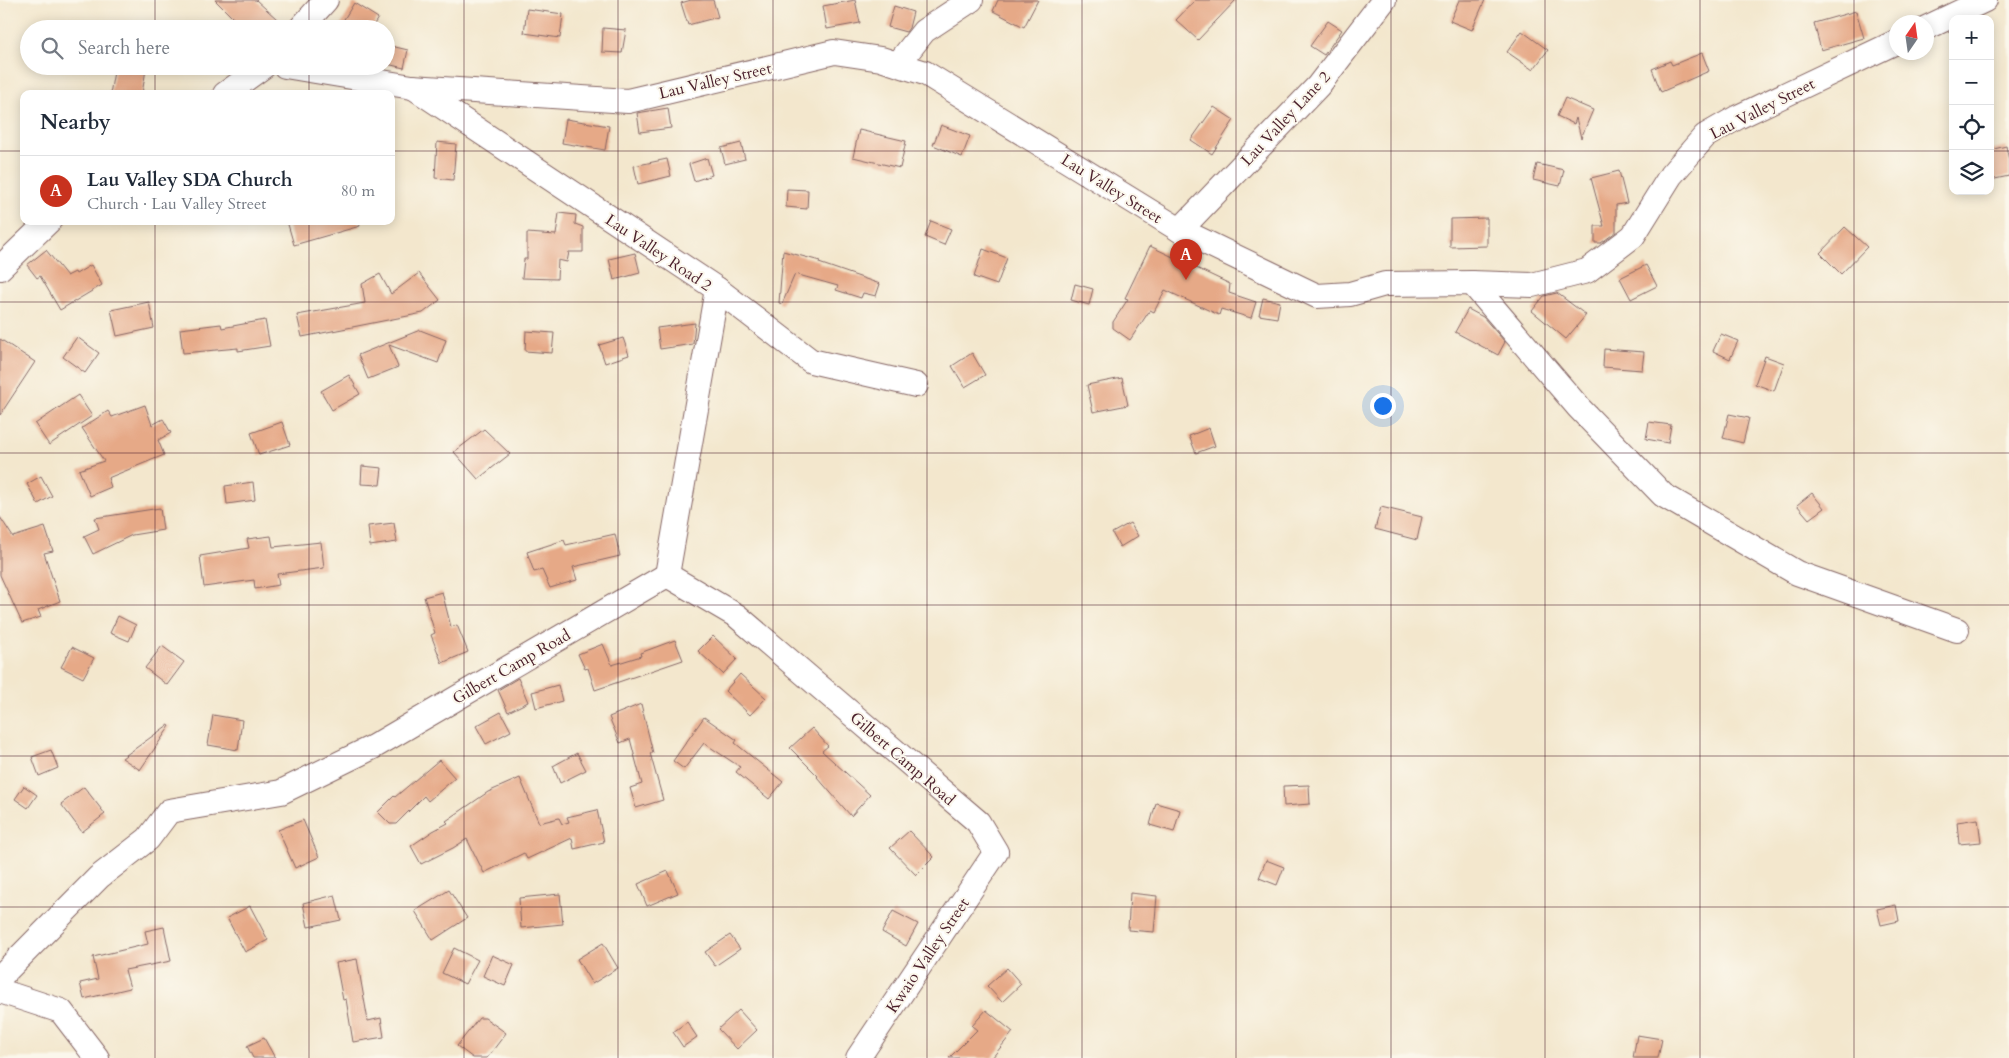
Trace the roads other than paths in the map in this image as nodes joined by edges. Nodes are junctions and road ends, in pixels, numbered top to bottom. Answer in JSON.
{"nodes":[{"id":1,"x":326,"y":0,"type":"edge"},
{"id":2,"x":971,"y":0,"type":"edge"},
{"id":3,"x":1384,"y":0,"type":"edge"},
{"id":4,"x":1985,"y":0,"type":"edge"},
{"id":5,"x":308,"y":20,"type":"edge"},
{"id":6,"x":1934,"y":24,"type":"edge"},
{"id":7,"x":1889,"y":45,"type":"edge"},
{"id":8,"x":898,"y":64,"type":"junction"},
{"id":9,"x":251,"y":75,"type":"edge"},
{"id":10,"x":339,"y":75,"type":"edge"},
{"id":11,"x":412,"y":87,"type":"junction"},
{"id":12,"x":230,"y":90,"type":"edge"},
{"id":13,"x":45,"y":225,"type":"edge"},
{"id":14,"x":1180,"y":230,"type":"junction"},
{"id":15,"x":0,"y":268,"type":"edge"},
{"id":16,"x":1472,"y":283,"type":"junction"},
{"id":17,"x":717,"y":289,"type":"junction"},
{"id":18,"x":916,"y":385,"type":"dead end"},
{"id":19,"x":667,"y":575,"type":"junction"},
{"id":20,"x":1958,"y":630,"type":"dead end"},
{"id":21,"x":996,"y":852,"type":"joint"},
{"id":22,"x":0,"y":977,"type":"edge"},
{"id":23,"x":0,"y":991,"type":"edge"},
{"id":24,"x":97,"y":1058,"type":"edge"},
{"id":25,"x":858,"y":1058,"type":"edge"}],
"edges":[{"from":1,"to":5,"type":"street"},
{"from":2,"to":8,"type":"street"},
{"from":3,"to":14,"type":"street","name":"Lau Valley Lane 2"},
{"from":4,"to":6,"type":"street"},
{"from":7,"to":16,"type":"street","name":"Lau Valley Street"},
{"from":8,"to":11,"type":"street","name":"Lau Valley Street"},
{"from":8,"to":14,"type":"street","name":"Lau Valley Street"},
{"from":9,"to":12,"type":"street"},
{"from":10,"to":11,"type":"street","name":"Lau Valley Street"},
{"from":11,"to":17,"type":"street","name":"Lau Valley Road 2"},
{"from":13,"to":15,"type":"street"},
{"from":14,"to":16,"type":"street","name":"Lau Valley Street"},
{"from":16,"to":20,"type":"street"},
{"from":17,"to":18,"type":"street"},
{"from":17,"to":19,"type":"street","name":"Lau Valley Road 2"},
{"from":19,"to":21,"type":"street","name":"Gilbert Camp Road"},
{"from":19,"to":22,"type":"street","name":"Gilbert Camp Road"},
{"from":21,"to":25,"type":"street","name":"Kwaio Valley Street"},
{"from":23,"to":24,"type":"street"}]}
